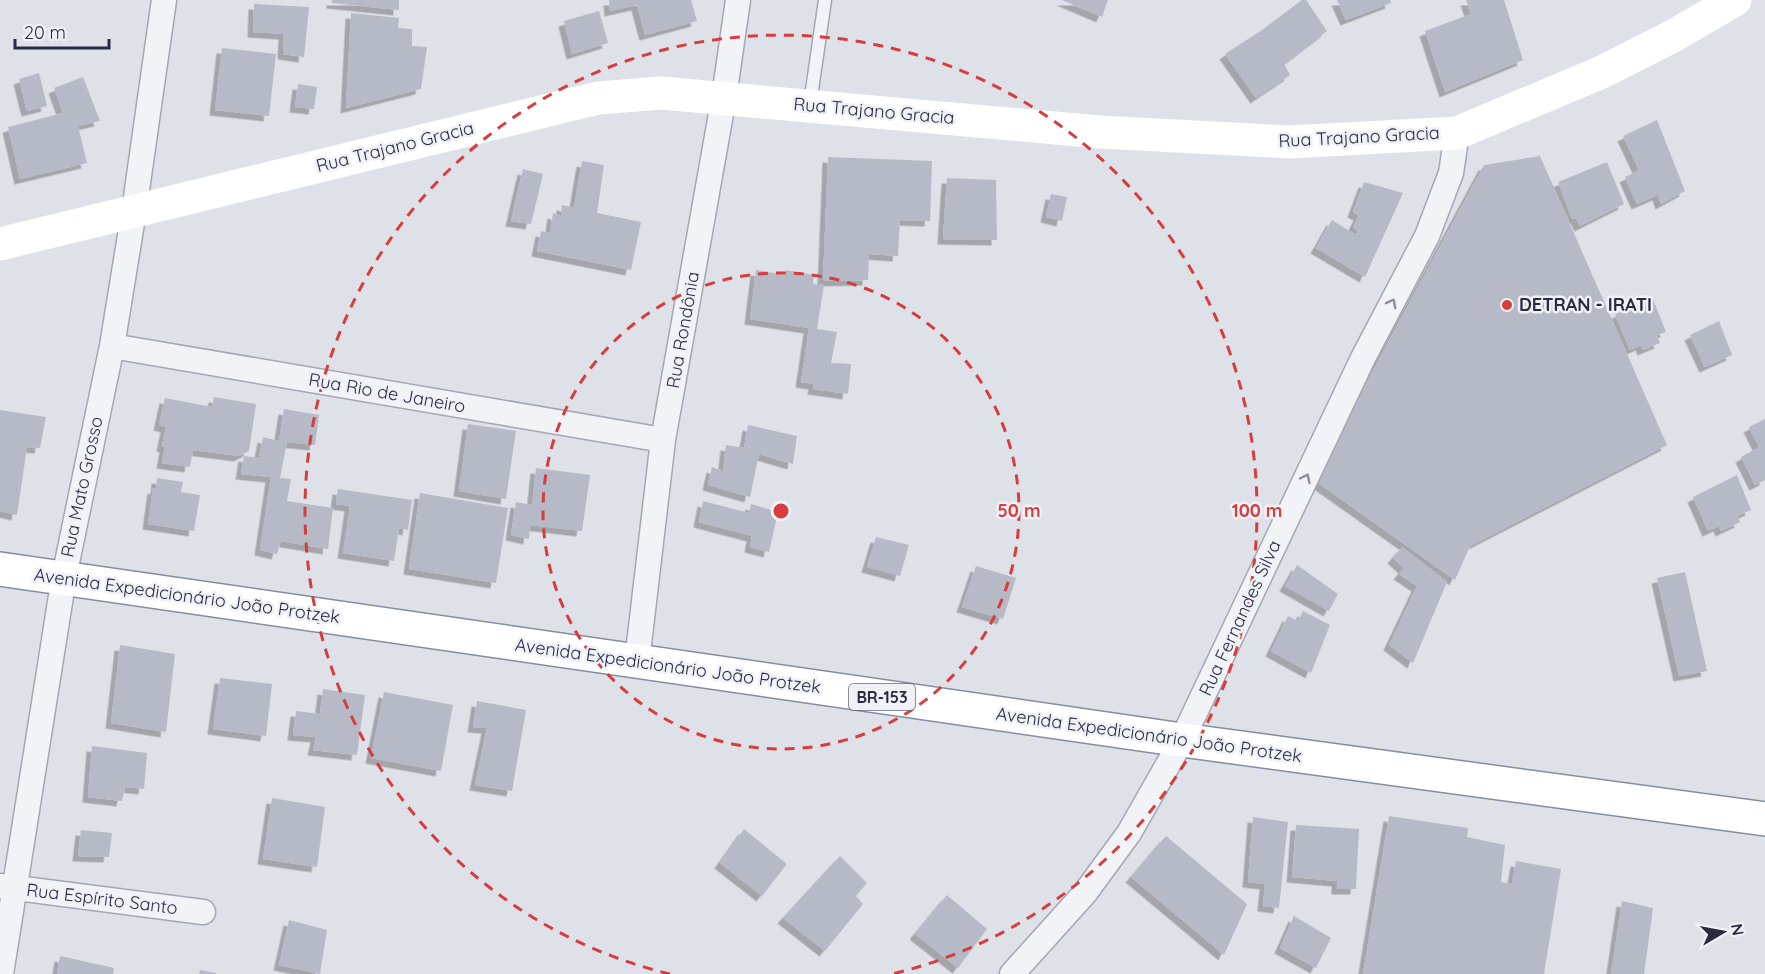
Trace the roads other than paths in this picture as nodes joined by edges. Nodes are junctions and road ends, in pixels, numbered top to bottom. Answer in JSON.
{"nodes":[{"id":1,"x":164,"y":0,"type":"edge"},
{"id":2,"x":738,"y":0,"type":"edge"},
{"id":3,"x":825,"y":0,"type":"edge"},
{"id":4,"x":1735,"y":0,"type":"edge"},
{"id":5,"x":724,"y":97,"type":"junction"},
{"id":6,"x":810,"y":105,"type":"junction"},
{"id":7,"x":1457,"y":133,"type":"junction"},
{"id":8,"x":134,"y":212,"type":"junction"},
{"id":9,"x":0,"y":244,"type":"edge"},
{"id":10,"x":112,"y":346,"type":"junction"},
{"id":11,"x":663,"y":440,"type":"junction"},
{"id":12,"x":0,"y":569,"type":"edge"},
{"id":13,"x":63,"y":577,"type":"junction"},
{"id":14,"x":637,"y":661,"type":"junction"},
{"id":15,"x":1182,"y":740,"type":"junction"},
{"id":16,"x":1765,"y":819,"type":"edge"},
{"id":17,"x":7,"y":888,"type":"edge"},
{"id":18,"x":203,"y":912,"type":"dead end"},
{"id":19,"x":1,"y":974,"type":"edge"},
{"id":20,"x":1012,"y":974,"type":"edge"}],
"edges":[{"from":1,"to":8,"type":"street","name":"Rua Mato Grosso"},
{"from":2,"to":5,"type":"street","name":"Rua Rondônia"},
{"from":3,"to":6,"type":"lane"},
{"from":4,"to":7,"type":"main road","name":"Rua Trajano Gracia"},
{"from":5,"to":6,"type":"main road","name":"Rua Trajano Gracia"},
{"from":5,"to":8,"type":"main road","name":"Rua Trajano Gracia"},
{"from":5,"to":11,"type":"street","name":"Rua Rondônia"},
{"from":6,"to":7,"type":"main road","name":"Rua Trajano Gracia"},
{"from":15,"to":7,"type":"street","name":"Rua Fernandes Silva","one_way":true},
{"from":8,"to":9,"type":"main road","name":"Rua Trajano Gracia"},
{"from":8,"to":10,"type":"street","name":"Rua Mato Grosso"},
{"from":10,"to":11,"type":"street","name":"Rua Rio de Janeiro"},
{"from":10,"to":13,"type":"street","name":"Rua Mato Grosso"},
{"from":11,"to":14,"type":"street","name":"Rua Rondônia"},
{"from":12,"to":13,"type":"main road","name":"Avenida Expedicionário João Protzek","number":"BR-153"},
{"from":13,"to":14,"type":"main road","name":"Avenida Expedicionário João Protzek","number":"BR-153"},
{"from":13,"to":17,"type":"street","name":"Rua Mato Grosso"},
{"from":14,"to":15,"type":"main road","name":"Avenida Expedicionário João Protzek","number":"BR-153"},
{"from":15,"to":16,"type":"main road","name":"Avenida Expedicionário João Protzek","number":"BR-153"},
{"from":15,"to":20,"type":"street","name":"Rua Fernandes Silva"},
{"from":17,"to":18,"type":"street","name":"Rua Espírito Santo"},
{"from":17,"to":19,"type":"street","name":"Rua Mato Grosso"}]}
